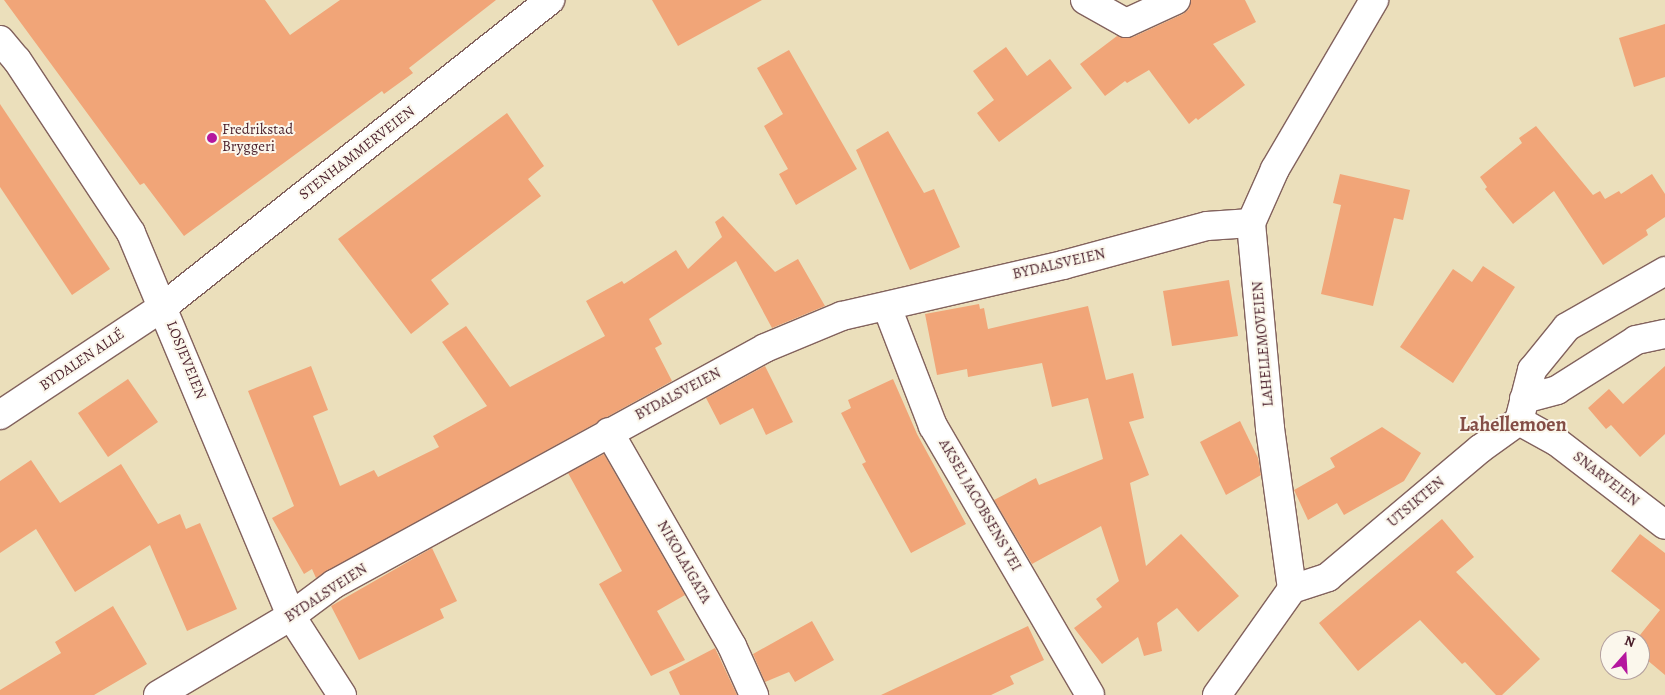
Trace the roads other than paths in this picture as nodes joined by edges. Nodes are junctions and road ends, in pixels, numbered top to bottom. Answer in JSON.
{"nodes":[{"id":1,"x":550,"y":0,"type":"edge"},
{"id":2,"x":1085,"y":0,"type":"edge"},
{"id":3,"x":1176,"y":0,"type":"edge"},
{"id":4,"x":1374,"y":0,"type":"edge"},
{"id":5,"x":0,"y":40,"type":"edge"},
{"id":6,"x":1251,"y":223,"type":"junction"},
{"id":7,"x":1665,"y":271,"type":"edge"},
{"id":8,"x":164,"y":306,"type":"junction"},
{"id":9,"x":887,"y":307,"type":"junction"},
{"id":10,"x":1665,"y":334,"type":"edge"},
{"id":11,"x":1521,"y":410,"type":"junction"},
{"id":12,"x":0,"y":415,"type":"edge"},
{"id":13,"x":609,"y":432,"type":"junction"},
{"id":14,"x":1665,"y":525,"type":"edge"},
{"id":15,"x":1292,"y":589,"type":"junction"},
{"id":16,"x":291,"y":616,"type":"junction"},
{"id":17,"x":158,"y":695,"type":"edge"},
{"id":18,"x":342,"y":695,"type":"edge"},
{"id":19,"x":754,"y":695,"type":"edge"},
{"id":20,"x":1090,"y":695,"type":"edge"},
{"id":21,"x":1217,"y":695,"type":"edge"}],
"edges":[{"from":1,"to":8,"type":"street","name":"STENHAMMERVEIEN"},
{"from":2,"to":3,"type":"street"},
{"from":4,"to":6,"type":"street","name":"LAHELLEMOVEIEN"},
{"from":5,"to":8,"type":"street","name":"LOSJEVEIEN"},
{"from":6,"to":9,"type":"street","name":"BYDALSVEIEN"},
{"from":6,"to":15,"type":"street","name":"LAHELLEMOVEIEN"},
{"from":7,"to":11,"type":"street"},
{"from":8,"to":12,"type":"street","name":"BYDALEN ALLÉ"},
{"from":8,"to":16,"type":"street","name":"LOSJEVEIEN"},
{"from":9,"to":13,"type":"street","name":"BYDALSVEIEN"},
{"from":9,"to":20,"type":"street","name":"AKSEL JACOBSENS VEI"},
{"from":10,"to":11,"type":"street","name":"UTSIKTEN"},
{"from":11,"to":14,"type":"street","name":"SNARVEIEN"},
{"from":11,"to":15,"type":"street","name":"UTSIKTEN"},
{"from":13,"to":16,"type":"street","name":"BYDALSVEIEN"},
{"from":13,"to":19,"type":"street","name":"NIKOLAIGATA"},
{"from":15,"to":21,"type":"street"},
{"from":16,"to":17,"type":"street","name":"BYDALSVEIEN"},
{"from":16,"to":18,"type":"street","name":"LOSJEVEIEN"}]}
